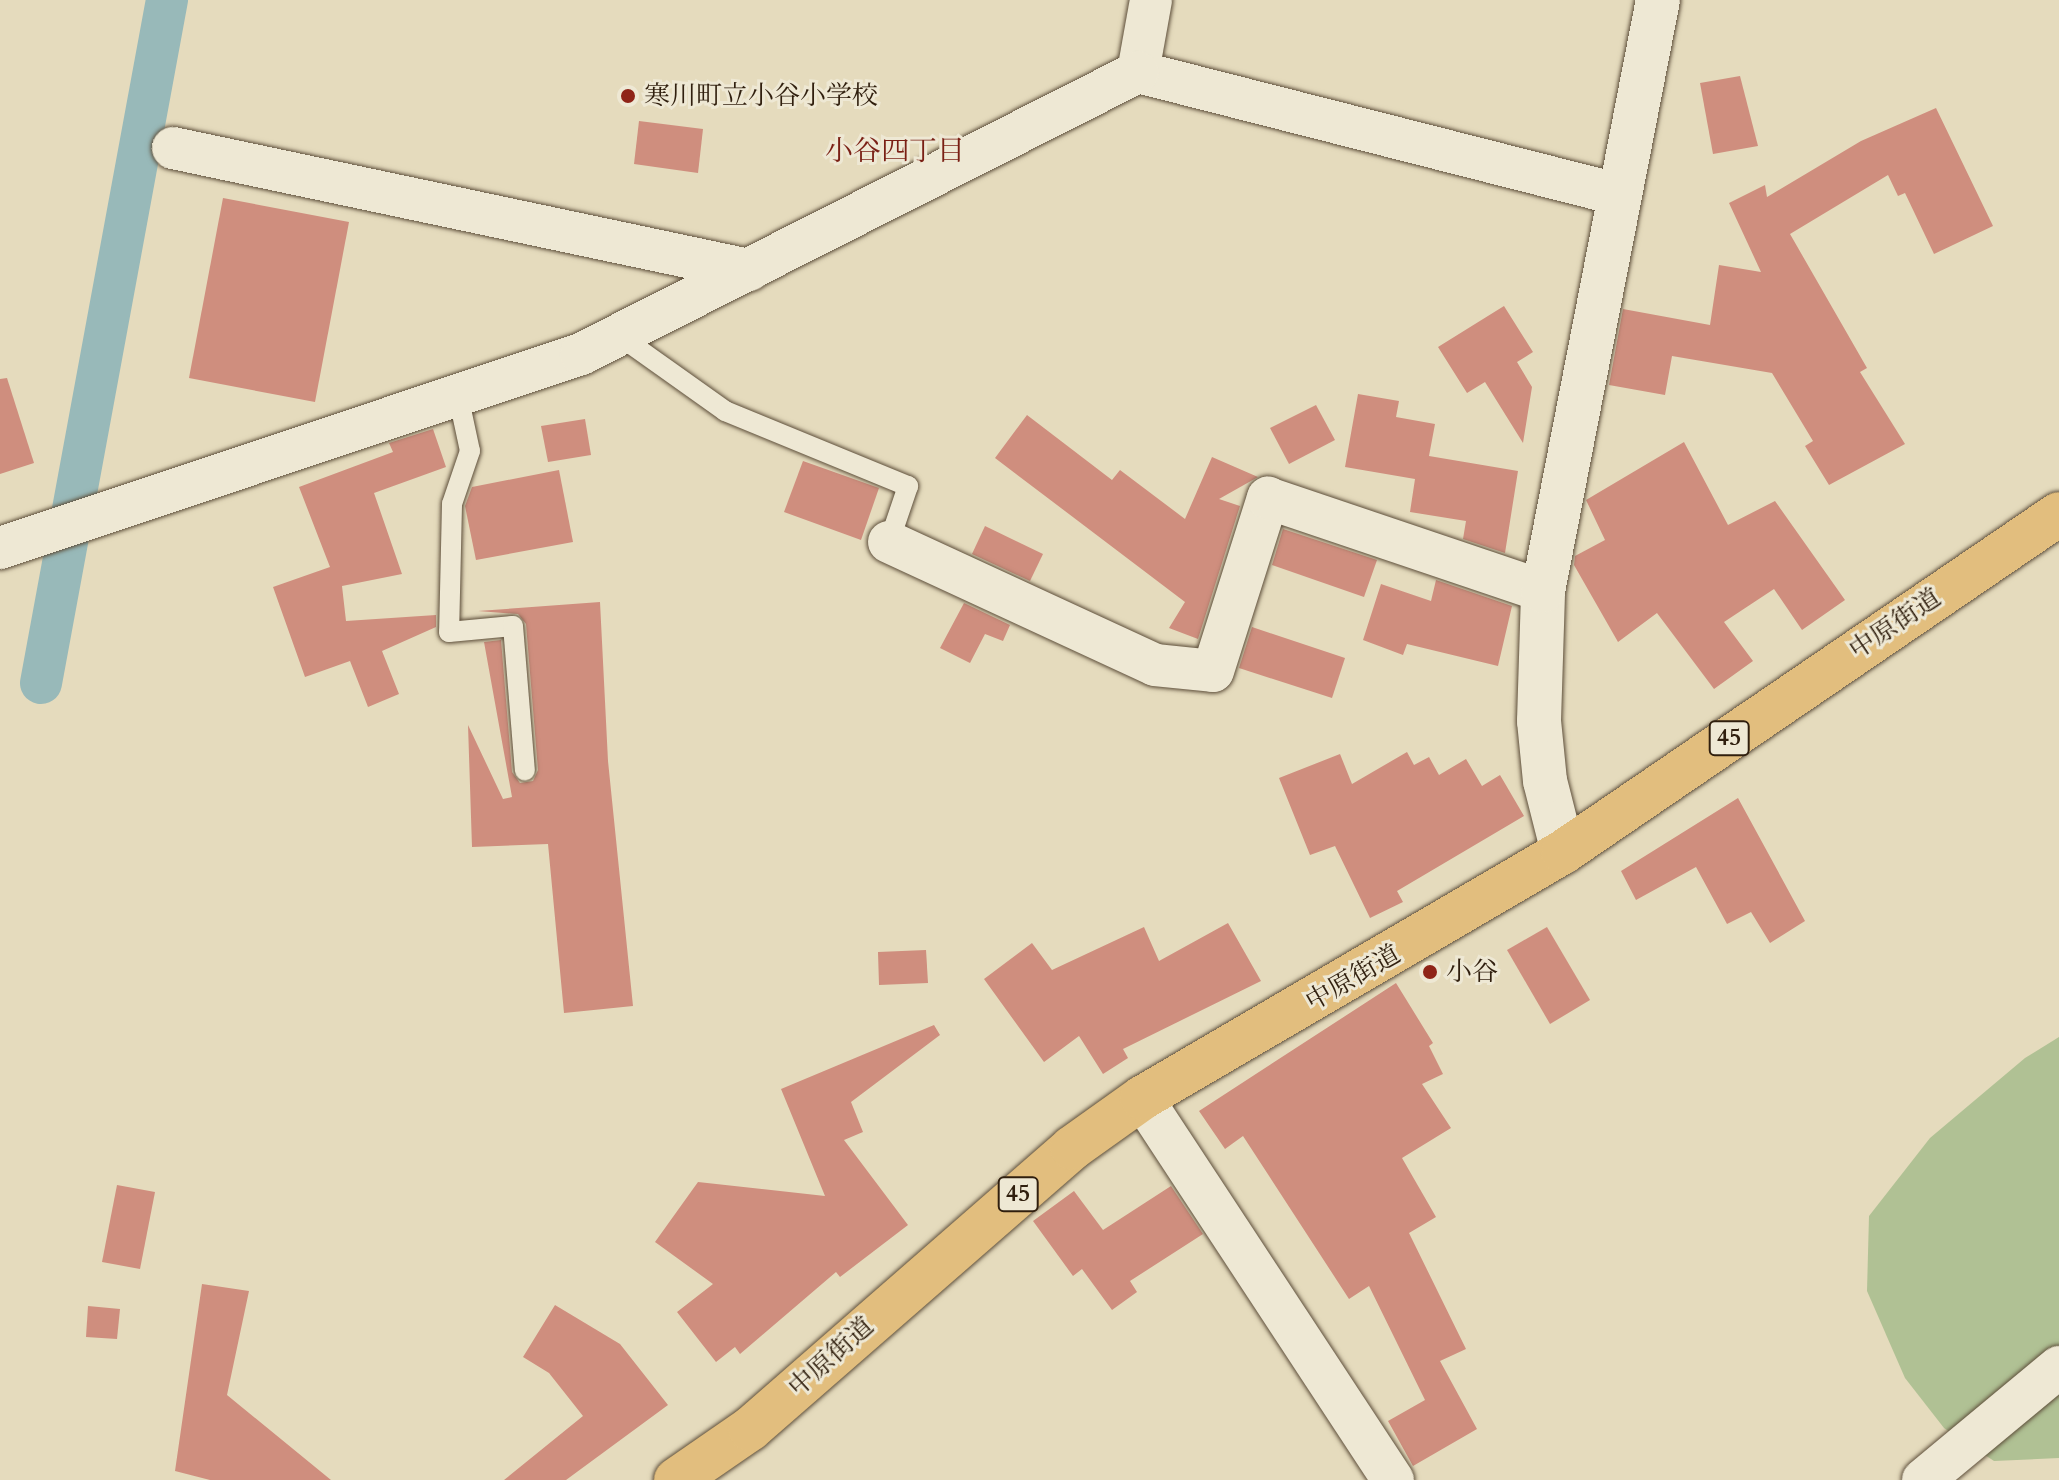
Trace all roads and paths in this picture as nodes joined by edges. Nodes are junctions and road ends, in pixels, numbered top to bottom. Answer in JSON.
{"nodes":[{"id":1,"x":1151,"y":0,"type":"edge"},
{"id":2,"x":1658,"y":0,"type":"edge"},
{"id":3,"x":1138,"y":72,"type":"junction"},
{"id":4,"x":173,"y":148,"type":"dead end"},
{"id":5,"x":1617,"y":194,"type":"junction"},
{"id":6,"x":749,"y":270,"type":"junction"},
{"id":7,"x":621,"y":337,"type":"junction"},
{"id":8,"x":458,"y":395,"type":"junction"},
{"id":9,"x":2059,"y":514,"type":"edge"},
{"id":10,"x":889,"y":542,"type":"joint"},
{"id":11,"x":0,"y":548,"type":"edge"},
{"id":12,"x":1543,"y":591,"type":"junction"},
{"id":13,"x":525,"y":771,"type":"dead end"},
{"id":14,"x":1563,"y":852,"type":"junction"},
{"id":15,"x":1142,"y":1098,"type":"junction"},
{"id":16,"x":2059,"y":1367,"type":"edge"},
{"id":17,"x":676,"y":1480,"type":"edge"},
{"id":18,"x":1393,"y":1480,"type":"edge"},
{"id":19,"x":1923,"y":1480,"type":"edge"}],
"edges":[{"from":1,"to":3,"type":"street"},
{"from":2,"to":5,"type":"street"},
{"from":3,"to":5,"type":"street"},
{"from":3,"to":6,"type":"street"},
{"from":4,"to":6,"type":"street"},
{"from":5,"to":12,"type":"street"},
{"from":6,"to":7,"type":"street"},
{"from":7,"to":8,"type":"street"},
{"from":7,"to":10,"type":"lane"},
{"from":8,"to":11,"type":"street"},
{"from":8,"to":13,"type":"lane"},
{"from":9,"to":14,"type":"main road","name":"中原街道","number":"45"},
{"from":10,"to":12,"type":"street"},
{"from":12,"to":14,"type":"street"},
{"from":14,"to":15,"type":"main road","name":"中原街道","number":"45"},
{"from":15,"to":17,"type":"main road","name":"中原街道","number":"45"},
{"from":15,"to":18,"type":"street"},
{"from":16,"to":19,"type":"street"}]}
